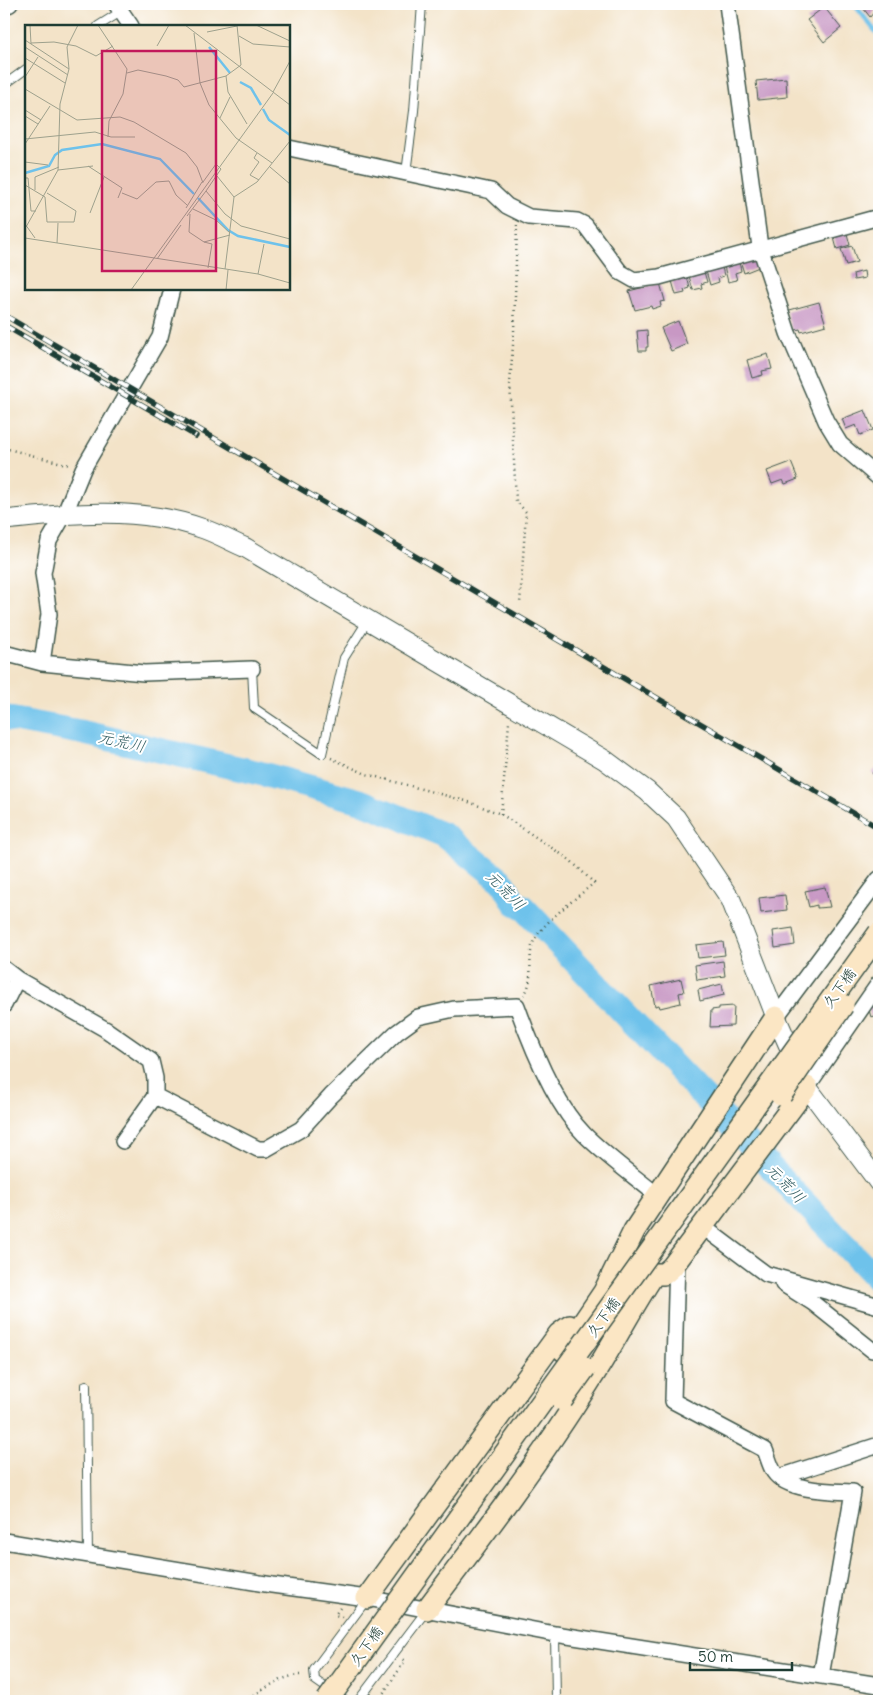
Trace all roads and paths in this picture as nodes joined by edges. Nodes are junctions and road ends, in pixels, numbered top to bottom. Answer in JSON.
{"nodes":[{"id":1,"x":10,"y":4,"type":"edge"},
{"id":2,"x":422,"y":4,"type":"edge"},
{"id":3,"x":727,"y":4,"type":"edge"},
{"id":4,"x":4,"y":7,"type":"edge"},
{"id":5,"x":119,"y":7,"type":"edge"},
{"id":6,"x":99,"y":25,"type":"edge"},
{"id":7,"x":129,"y":25,"type":"edge"},
{"id":8,"x":25,"y":70,"type":"edge"},
{"id":9,"x":4,"y":85,"type":"edge"},
{"id":10,"x":290,"y":148,"type":"edge"},
{"id":11,"x":406,"y":174,"type":"junction"},
{"id":12,"x":518,"y":211,"type":"junction"},
{"id":13,"x":879,"y":217,"type":"edge"},
{"id":14,"x":760,"y":248,"type":"junction"},
{"id":15,"x":172,"y":290,"type":"edge"},
{"id":16,"x":4,"y":448,"type":"edge"},
{"id":17,"x":83,"y":469,"type":"junction"},
{"id":18,"x":879,"y":478,"type":"edge"},
{"id":19,"x":65,"y":513,"type":"junction"},
{"id":20,"x":4,"y":520,"type":"edge"},
{"id":21,"x":520,"y":604,"type":"dead end"},
{"id":22,"x":368,"y":620,"type":"junction"},
{"id":23,"x":4,"y":653,"type":"edge"},
{"id":24,"x":42,"y":663,"type":"junction"},
{"id":25,"x":252,"y":669,"type":"joint"},
{"id":26,"x":511,"y":704,"type":"junction"},
{"id":27,"x":322,"y":754,"type":"junction"},
{"id":28,"x":500,"y":814,"type":"junction"},
{"id":29,"x":879,"y":879,"type":"edge"},
{"id":30,"x":879,"y":922,"type":"edge"},
{"id":31,"x":879,"y":933,"type":"edge"},
{"id":32,"x":879,"y":948,"type":"edge"},
{"id":33,"x":4,"y":968,"type":"edge"},
{"id":34,"x":17,"y":979,"type":"junction"},
{"id":35,"x":879,"y":982,"type":"edge"},
{"id":36,"x":4,"y":1005,"type":"edge"},
{"id":37,"x":517,"y":1006,"type":"junction"},
{"id":38,"x":776,"y":1017,"type":"junction"},
{"id":39,"x":807,"y":1087,"type":"junction"},
{"id":40,"x":155,"y":1096,"type":"junction"},
{"id":41,"x":123,"y":1141,"type":"dead end"},
{"id":42,"x":879,"y":1183,"type":"edge"},
{"id":43,"x":658,"y":1196,"type":"junction"},
{"id":44,"x":702,"y":1226,"type":"junction"},
{"id":45,"x":675,"y":1252,"type":"junction"},
{"id":46,"x":617,"y":1268,"type":"junction"},
{"id":47,"x":766,"y":1274,"type":"junction"},
{"id":48,"x":879,"y":1306,"type":"edge"},
{"id":49,"x":585,"y":1322,"type":"junction"},
{"id":50,"x":620,"y":1328,"type":"junction"},
{"id":51,"x":872,"y":1350,"type":"dead end"},
{"id":52,"x":86,"y":1385,"type":"dead end"},
{"id":53,"x":879,"y":1445,"type":"edge"},
{"id":54,"x":780,"y":1477,"type":"junction"},
{"id":55,"x":4,"y":1541,"type":"edge"},
{"id":56,"x":88,"y":1554,"type":"junction"},
{"id":57,"x":367,"y":1598,"type":"junction"},
{"id":58,"x":427,"y":1609,"type":"junction"},
{"id":59,"x":555,"y":1634,"type":"junction"},
{"id":60,"x":395,"y":1654,"type":"junction"},
{"id":61,"x":315,"y":1675,"type":"junction"},
{"id":62,"x":821,"y":1676,"type":"junction"},
{"id":63,"x":879,"y":1685,"type":"edge"},
{"id":64,"x":240,"y":1701,"type":"edge"},
{"id":65,"x":325,"y":1701,"type":"edge"},
{"id":66,"x":334,"y":1701,"type":"edge"},
{"id":67,"x":345,"y":1701,"type":"edge"},
{"id":68,"x":358,"y":1701,"type":"edge"},
{"id":69,"x":378,"y":1701,"type":"edge"},
{"id":70,"x":556,"y":1701,"type":"edge"}],
"edges":[{"from":1,"to":4,"type":"street"},
{"from":2,"to":11,"type":"lane"},
{"from":3,"to":14,"type":"street"},
{"from":5,"to":6,"type":"lane"},
{"from":5,"to":7,"type":"street"},
{"from":8,"to":9,"type":"lane"},
{"from":10,"to":11,"type":"street"},
{"from":11,"to":12,"type":"street"},
{"from":12,"to":14,"type":"street"},
{"from":12,"to":21,"type":"path"},
{"from":13,"to":14,"type":"street"},
{"from":14,"to":18,"type":"street"},
{"from":15,"to":17,"type":"street"},
{"from":16,"to":17,"type":"path"},
{"from":17,"to":19,"type":"street"},
{"from":19,"to":20,"type":"street"},
{"from":19,"to":22,"type":"street"},
{"from":19,"to":24,"type":"street"},
{"from":22,"to":26,"type":"street"},
{"from":22,"to":27,"type":"lane"},
{"from":23,"to":24,"type":"street"},
{"from":24,"to":25,"type":"street"},
{"from":25,"to":27,"type":"lane"},
{"from":26,"to":28,"type":"path"},
{"from":26,"to":38,"type":"street"},
{"from":27,"to":28,"type":"path"},
{"from":28,"to":37,"type":"path"},
{"from":29,"to":38,"type":"street"},
{"from":30,"to":46,"type":"main road"},
{"from":31,"to":65,"type":"main road","name":"久下橋","bridge":true},
{"from":32,"to":45,"type":"main road","bridge":true},
{"from":33,"to":34,"type":"street"},
{"from":34,"to":36,"type":"street"},
{"from":34,"to":40,"type":"street"},
{"from":35,"to":39,"type":"street"},
{"from":37,"to":40,"type":"street"},
{"from":37,"to":43,"type":"street"},
{"from":38,"to":39,"type":"street"},
{"from":38,"to":43,"type":"main road"},
{"from":39,"to":42,"type":"street"},
{"from":39,"to":44,"type":"main road"},
{"from":40,"to":41,"type":"street"},
{"from":43,"to":46,"type":"main road"},
{"from":44,"to":45,"type":"main road"},
{"from":44,"to":47,"type":"street"},
{"from":45,"to":50,"type":"main road"},
{"from":45,"to":54,"type":"street"},
{"from":46,"to":49,"type":"main road"},
{"from":47,"to":48,"type":"street"},
{"from":47,"to":51,"type":"street"},
{"from":49,"to":57,"type":"main road"},
{"from":49,"to":65,"type":"main road","bridge":true},
{"from":50,"to":58,"type":"main road"},
{"from":50,"to":66,"type":"main road","bridge":true},
{"from":52,"to":56,"type":"lane"},
{"from":53,"to":54,"type":"street"},
{"from":54,"to":62,"type":"street"},
{"from":55,"to":56,"type":"street"},
{"from":56,"to":57,"type":"street"},
{"from":57,"to":58,"type":"street"},
{"from":57,"to":61,"type":"lane"},
{"from":58,"to":59,"type":"street"},
{"from":58,"to":60,"type":"lane"},
{"from":59,"to":62,"type":"street"},
{"from":59,"to":70,"type":"lane"},
{"from":60,"to":68,"type":"lane"},
{"from":60,"to":69,"type":"path"},
{"from":61,"to":64,"type":"path"},
{"from":61,"to":67,"type":"lane"},
{"from":62,"to":63,"type":"street"}]}
